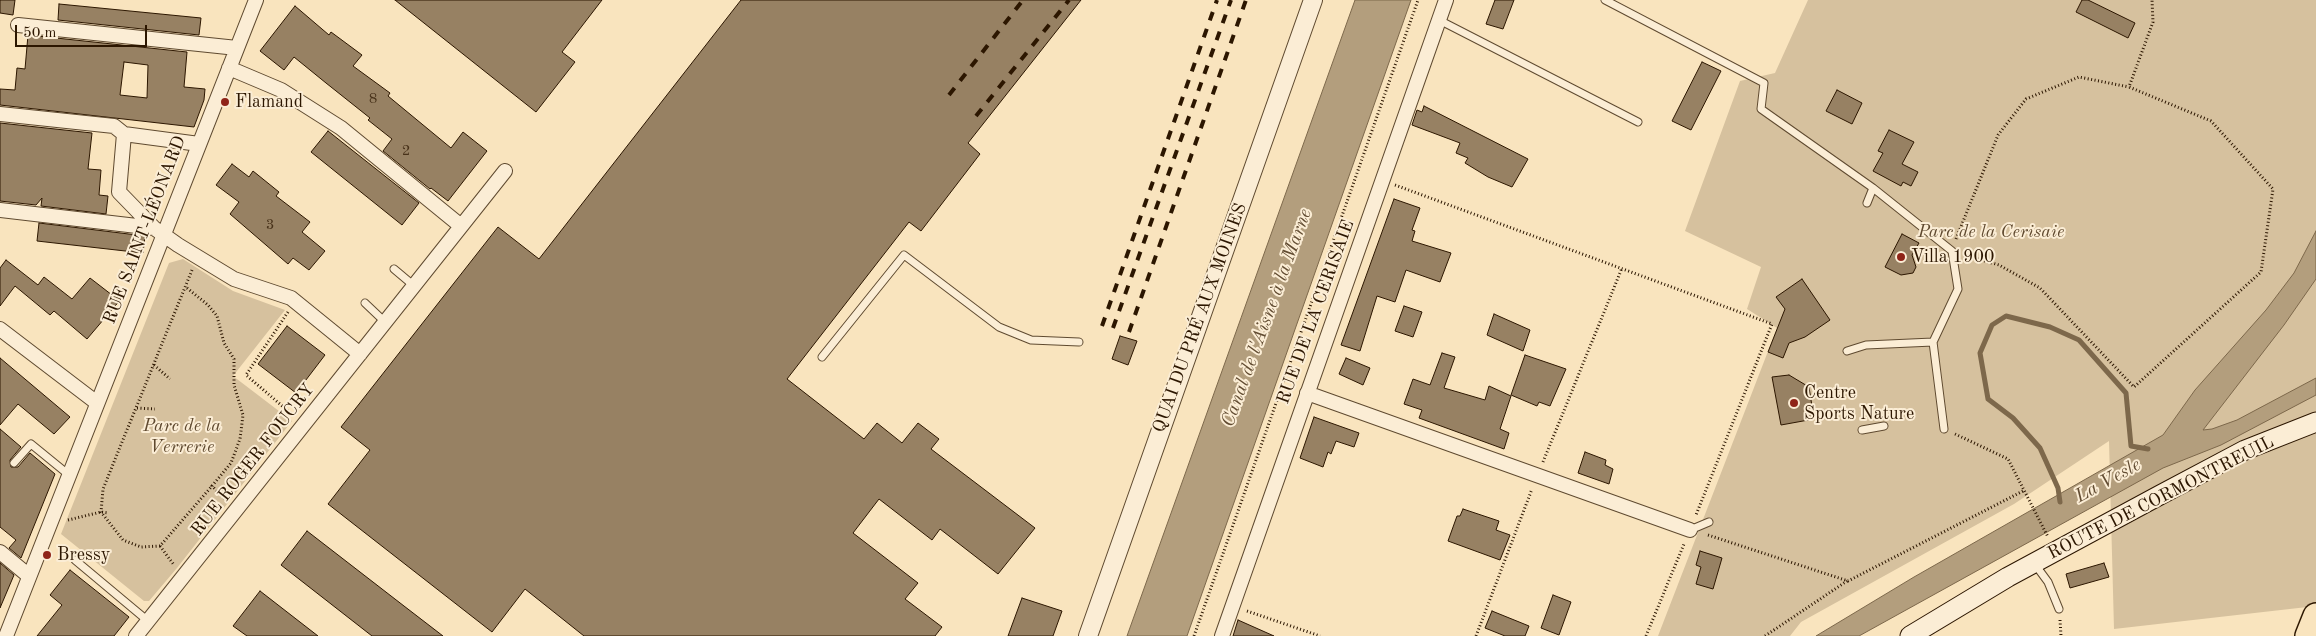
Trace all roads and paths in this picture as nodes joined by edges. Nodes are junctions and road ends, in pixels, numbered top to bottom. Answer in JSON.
{"nodes":[{"id":1,"x":256,"y":0,"type":"edge"},
{"id":2,"x":1313,"y":0,"type":"edge"},
{"id":3,"x":1418,"y":0,"type":"edge"},
{"id":4,"x":1446,"y":0,"type":"edge"},
{"id":5,"x":1605,"y":0,"type":"edge"},
{"id":6,"x":2152,"y":0,"type":"edge"},
{"id":7,"x":1439,"y":20,"type":"junction"},
{"id":8,"x":18,"y":25,"type":"dead end"},
{"id":9,"x":237,"y":48,"type":"junction"},
{"id":10,"x":229,"y":68,"type":"junction"},
{"id":11,"x":2129,"y":87,"type":"junction"},
{"id":12,"x":0,"y":114,"type":"edge"},
{"id":13,"x":1638,"y":122,"type":"dead end"},
{"id":14,"x":124,"y":134,"type":"junction"},
{"id":15,"x":199,"y":144,"type":"junction"},
{"id":16,"x":505,"y":171,"type":"dead end"},
{"id":17,"x":1383,"y":181,"type":"junction"},
{"id":18,"x":1873,"y":188,"type":"junction"},
{"id":19,"x":1867,"y":203,"type":"dead end"},
{"id":20,"x":0,"y":210,"type":"edge"},
{"id":21,"x":461,"y":226,"type":"junction"},
{"id":22,"x":158,"y":231,"type":"junction"},
{"id":23,"x":1952,"y":251,"type":"junction"},
{"id":24,"x":192,"y":252,"type":"junction"},
{"id":25,"x":1622,"y":268,"type":"junction"},
{"id":26,"x":394,"y":269,"type":"dead end"},
{"id":27,"x":413,"y":285,"type":"junction"},
{"id":28,"x":187,"y":288,"type":"junction"},
{"id":29,"x":296,"y":302,"type":"junction"},
{"id":30,"x":365,"y":303,"type":"dead end"},
{"id":31,"x":386,"y":322,"type":"junction"},
{"id":32,"x":0,"y":329,"type":"edge"},
{"id":33,"x":1079,"y":342,"type":"dead end"},
{"id":34,"x":1933,"y":342,"type":"junction"},
{"id":35,"x":1847,"y":351,"type":"dead end"},
{"id":36,"x":360,"y":354,"type":"junction"},
{"id":37,"x":822,"y":357,"type":"dead end"},
{"id":38,"x":154,"y":365,"type":"junction"},
{"id":39,"x":170,"y":379,"type":"dead end"},
{"id":40,"x":1307,"y":393,"type":"junction"},
{"id":41,"x":97,"y":403,"type":"junction"},
{"id":42,"x":137,"y":408,"type":"junction"},
{"id":43,"x":156,"y":409,"type":"dead end"},
{"id":44,"x":2316,"y":422,"type":"edge"},
{"id":45,"x":304,"y":425,"type":"junction"},
{"id":46,"x":1884,"y":426,"type":"dead end"},
{"id":47,"x":1944,"y":429,"type":"joint"},
{"id":48,"x":1862,"y":430,"type":"dead end"},
{"id":49,"x":14,"y":463,"type":"dead end"},
{"id":50,"x":69,"y":475,"type":"junction"},
{"id":51,"x":1538,"y":475,"type":"junction"},
{"id":52,"x":212,"y":486,"type":"junction"},
{"id":53,"x":2026,"y":490,"type":"junction"},
{"id":54,"x":236,"y":511,"type":"junction"},
{"id":55,"x":101,"y":512,"type":"junction"},
{"id":56,"x":109,"y":513,"type":"dead end"},
{"id":57,"x":53,"y":515,"type":"junction"},
{"id":58,"x":1709,"y":522,"type":"dead end"},
{"id":59,"x":1690,"y":530,"type":"junction"},
{"id":60,"x":160,"y":546,"type":"junction"},
{"id":61,"x":0,"y":552,"type":"edge"},
{"id":62,"x":2052,"y":554,"type":"junction"},
{"id":63,"x":75,"y":560,"type":"dead end"},
{"id":64,"x":2034,"y":563,"type":"junction"},
{"id":65,"x":29,"y":576,"type":"junction"},
{"id":66,"x":185,"y":577,"type":"junction"},
{"id":67,"x":1848,"y":581,"type":"junction"},
{"id":68,"x":1232,"y":606,"type":"junction"},
{"id":69,"x":2058,"y":609,"type":"dead end"},
{"id":70,"x":2316,"y":616,"type":"edge"},
{"id":71,"x":148,"y":621,"type":"junction"},
{"id":72,"x":7,"y":636,"type":"edge"},
{"id":73,"x":136,"y":636,"type":"edge"},
{"id":74,"x":1088,"y":636,"type":"edge"},
{"id":75,"x":1194,"y":636,"type":"edge"},
{"id":76,"x":1222,"y":636,"type":"edge"},
{"id":77,"x":1320,"y":636,"type":"edge"},
{"id":78,"x":1476,"y":636,"type":"edge"},
{"id":79,"x":1646,"y":636,"type":"edge"},
{"id":80,"x":1765,"y":636,"type":"edge"},
{"id":81,"x":1910,"y":636,"type":"edge"},
{"id":82,"x":2308,"y":636,"type":"edge"}],
"edges":[{"from":1,"to":9,"type":"street","name":"RUE SAINT-LÉONARD"},
{"from":2,"to":74,"type":"street","name":"QUAI DU PRÉ AUX MOINES"},
{"from":3,"to":75,"type":"path"},
{"from":4,"to":7,"type":"street","name":"RUE DE LA CERISAIE"},
{"from":5,"to":18,"type":"lane"},
{"from":6,"to":11,"type":"path"},
{"from":7,"to":13,"type":"lane"},
{"from":7,"to":17,"type":"street","name":"RUE DE LA CERISAIE"},
{"from":8,"to":9,"type":"street"},
{"from":9,"to":10,"type":"street","name":"RUE SAINT-LÉONARD"},
{"from":10,"to":15,"type":"street","name":"RUE SAINT-LÉONARD"},
{"from":10,"to":21,"type":"street"},
{"from":11,"to":23,"type":"path"},
{"from":11,"to":23,"type":"path"},
{"from":12,"to":14,"type":"street"},
{"from":14,"to":15,"type":"street"},
{"from":14,"to":22,"type":"street"},
{"from":15,"to":22,"type":"street","name":"RUE SAINT-LÉONARD"},
{"from":16,"to":21,"type":"street","name":"RUE ROGER FOUCRY"},
{"from":17,"to":25,"type":"path"},
{"from":17,"to":40,"type":"street","name":"RUE DE LA CERISAIE"},
{"from":18,"to":19,"type":"lane"},
{"from":18,"to":23,"type":"lane"},
{"from":20,"to":22,"type":"street"},
{"from":21,"to":27,"type":"street","name":"RUE ROGER FOUCRY"},
{"from":22,"to":24,"type":"street"},
{"from":22,"to":41,"type":"street","name":"RUE SAINT-LÉONARD"},
{"from":23,"to":34,"type":"lane"},
{"from":24,"to":28,"type":"path"},
{"from":24,"to":29,"type":"street"},
{"from":25,"to":51,"type":"path"},
{"from":25,"to":59,"type":"path"},
{"from":26,"to":27,"type":"lane"},
{"from":27,"to":31,"type":"street","name":"RUE ROGER FOUCRY"},
{"from":28,"to":38,"type":"path"},
{"from":28,"to":52,"type":"path"},
{"from":29,"to":36,"type":"street"},
{"from":29,"to":45,"type":"path"},
{"from":30,"to":31,"type":"lane"},
{"from":31,"to":36,"type":"street","name":"RUE ROGER FOUCRY"},
{"from":32,"to":41,"type":"street"},
{"from":33,"to":37,"type":"lane"},
{"from":34,"to":35,"type":"lane"},
{"from":34,"to":47,"type":"lane"},
{"from":36,"to":45,"type":"street","name":"RUE ROGER FOUCRY"},
{"from":38,"to":39,"type":"path"},
{"from":38,"to":42,"type":"path"},
{"from":40,"to":51,"type":"street"},
{"from":40,"to":68,"type":"street","name":"RUE DE LA CERISAIE"},
{"from":41,"to":50,"type":"street","name":"RUE SAINT-LÉONARD"},
{"from":42,"to":43,"type":"path"},
{"from":42,"to":55,"type":"path"},
{"from":44,"to":62,"type":"main road","name":"ROUTE DE CORMONTREUIL"},
{"from":45,"to":54,"type":"street","name":"RUE ROGER FOUCRY"},
{"from":46,"to":48,"type":"lane"},
{"from":47,"to":53,"type":"path"},
{"from":49,"to":50,"type":"lane"},
{"from":50,"to":57,"type":"street","name":"RUE SAINT-LÉONARD"},
{"from":51,"to":59,"type":"street"},
{"from":51,"to":78,"type":"path"},
{"from":52,"to":54,"type":"path"},
{"from":52,"to":60,"type":"path"},
{"from":53,"to":62,"type":"path"},
{"from":53,"to":67,"type":"path"},
{"from":54,"to":66,"type":"street","name":"RUE ROGER FOUCRY"},
{"from":55,"to":56,"type":"path"},
{"from":55,"to":57,"type":"path"},
{"from":55,"to":60,"type":"path"},
{"from":57,"to":65,"type":"street","name":"RUE SAINT-LÉONARD"},
{"from":58,"to":59,"type":"lane"},
{"from":59,"to":67,"type":"path"},
{"from":59,"to":79,"type":"path"},
{"from":60,"to":66,"type":"path"},
{"from":61,"to":65,"type":"street"},
{"from":62,"to":64,"type":"main road","name":"ROUTE DE CORMONTREUIL"},
{"from":63,"to":71,"type":"lane"},
{"from":64,"to":69,"type":"lane","name":"ROUTE DE CORMONTREUIL"},
{"from":64,"to":81,"type":"main road","name":"ROUTE DE CORMONTREUIL"},
{"from":65,"to":72,"type":"street","name":"RUE SAINT-LÉONARD"},
{"from":66,"to":71,"type":"street","name":"RUE ROGER FOUCRY"},
{"from":67,"to":80,"type":"path"},
{"from":68,"to":76,"type":"street","name":"RUE DE LA CERISAIE"},
{"from":68,"to":77,"type":"path"},
{"from":70,"to":82,"type":"highway"},
{"from":71,"to":73,"type":"street","name":"RUE ROGER FOUCRY"}]}
